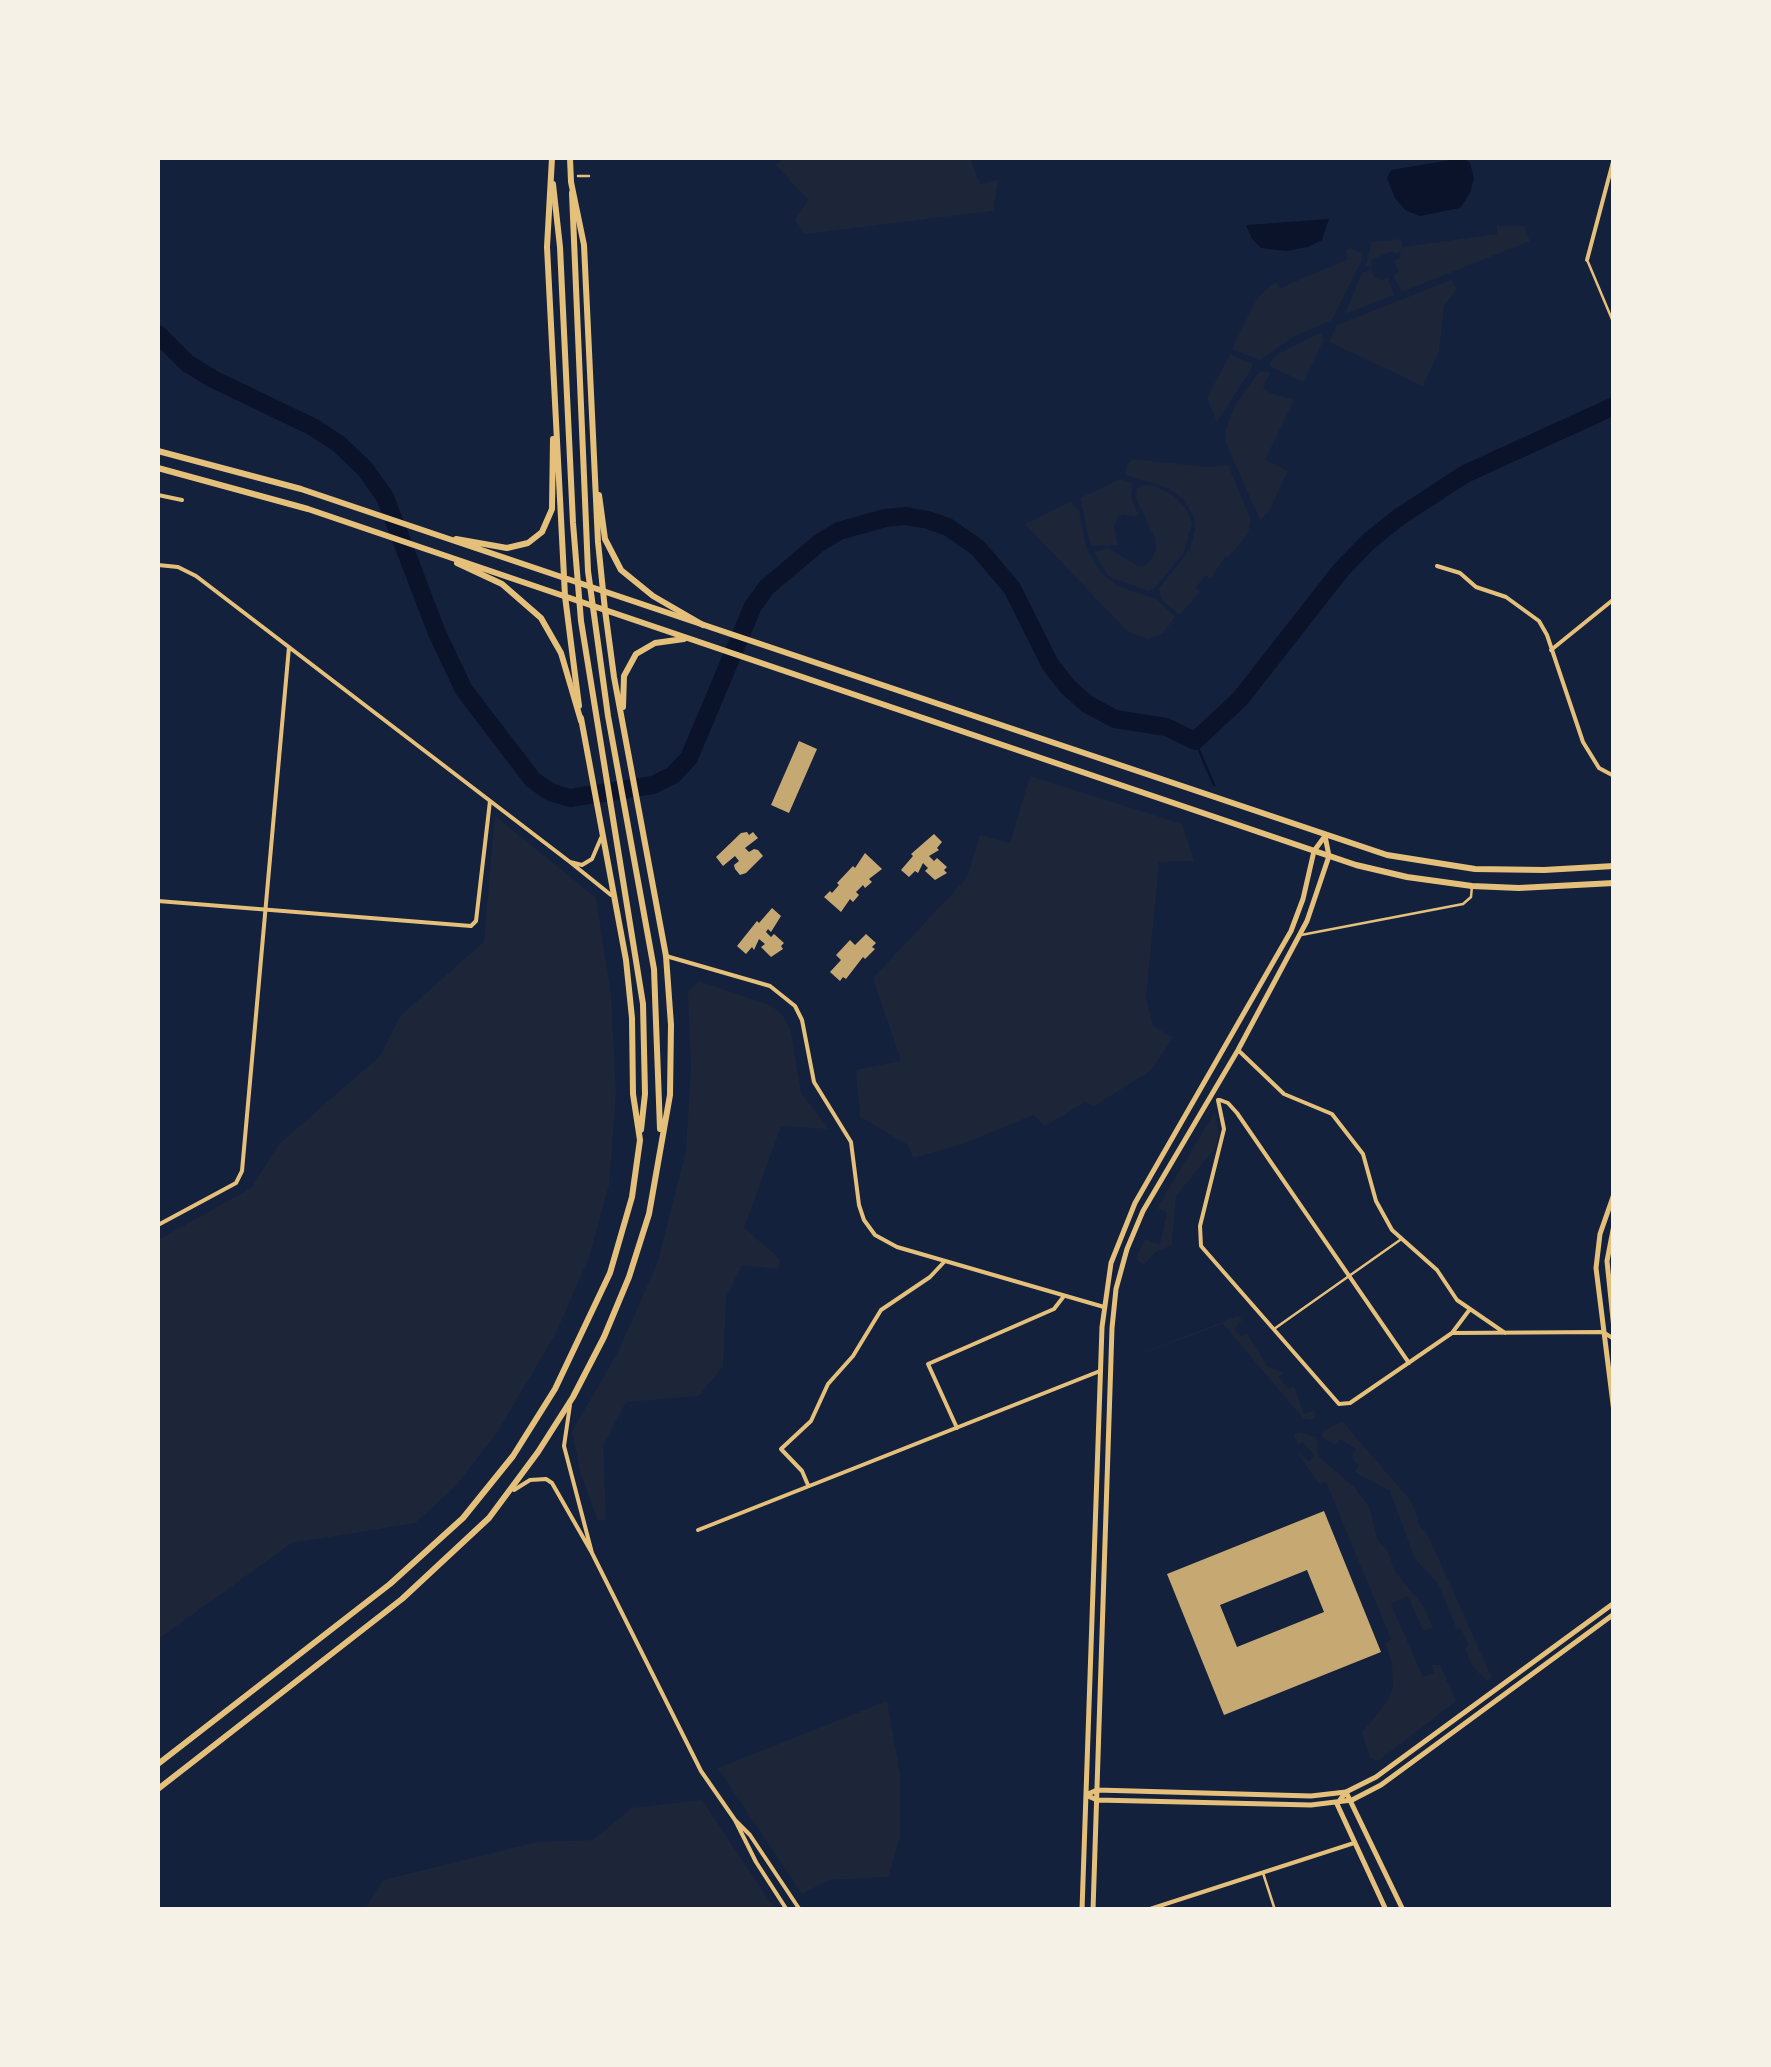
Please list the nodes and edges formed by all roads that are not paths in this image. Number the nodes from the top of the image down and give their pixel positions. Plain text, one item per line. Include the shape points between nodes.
1 (552, 158) edge
2 (570, 158) edge
3 (1614, 158) edge
4 (572, 182) junction
5 (553, 183) junction
6 (1587, 260) joint
7 (1614, 324) edge
8 (555, 423) junction
9 (158, 451) edge
10 (158, 468) edge
11 (595, 484) junction
12 (158, 495) edge
13 (182, 500) dead end
14 (450, 539) junction
15 (448, 556) junction
16 (158, 565) edge
17 (1437, 566) dead end
18 (563, 578) junction
19 (603, 591) junction
20 (565, 596) junction
21 (1614, 599) edge
22 (605, 610) junction
23 (703, 625) junction
24 (695, 640) junction
25 (289, 647) junction
26 (1552, 650) junction
27 (622, 714) junction
28 (581, 721) junction
29 (1614, 776) edge
30 (490, 801) junction
31 (602, 833) junction
32 (1325, 836) junction
33 (1314, 851) junction
34 (1329, 856) junction
35 (570, 862) junction
36 (1614, 866) edge
37 (1614, 883) edge
38 (1472, 886) junction
39 (614, 897) junction
40 (158, 900) edge
41 (266, 910) junction
42 (1300, 936) junction
43 (666, 956) junction
44 (1238, 1050) junction
45 (1215, 1097) junction
46 (640, 1140) junction
47 (660, 1140) junction
48 (1614, 1194) edge
49 (1614, 1224) edge
50 (158, 1225) edge
51 (1400, 1240) junction
52 (944, 1261) junction
53 (1349, 1276) junction
54 (1064, 1296) junction
55 (1104, 1307) junction
56 (1470, 1309) junction
57 (1614, 1329) edge
58 (1273, 1330) junction
59 (1603, 1332) junction
60 (1452, 1333) junction
61 (1506, 1333) junction
62 (1614, 1340) edge
63 (1408, 1363) junction
64 (1100, 1371) junction
65 (573, 1396) junction
66 (1614, 1412) edge
67 (957, 1428) junction
68 (809, 1486) junction
69 (510, 1492) junction
70 (698, 1530) dead end
71 (592, 1553) junction
72 (1614, 1603) edge
73 (1614, 1614) edge
74 (158, 1764) edge
75 (158, 1789) edge
76 (1097, 1790) junction
77 (1346, 1792) junction
78 (1086, 1794) junction
79 (1096, 1800) junction
80 (1352, 1800) junction
81 (1336, 1804) junction
82 (735, 1820) junction
83 (1354, 1843) junction
84 (1263, 1872) junction
85 (787, 1910) edge
86 (800, 1910) edge
87 (1082, 1910) edge
88 (1093, 1910) edge
89 (1147, 1910) edge
90 (1275, 1910) edge
91 (1386, 1910) edge
92 (1403, 1910) edge

1 - 5 main road
2 - 4 main road
3 - 6 street
4 - 11 main road via 584,246
4 - 47 main road via 588,571 656,997
5 - 8 main road via 547,247
5 - 46 main road via 581,621 644,1004
6 - 7 lane
8 - 14 main road via 552,510 542,532 508,548
8 - 18 main road
9 - 14 main road
10 - 15 main road
11 - 19 main road
11 - 23 main road via 615,562 638,586
12 - 13 street
14 - 18 main road
15 - 20 main road
15 - 28 main road via 502,584 541,618 561,653
16 - 25 street via 188,571
17 - 26 street via 1522,606 1544,627
18 - 19 main road
18 - 20 main road
19 - 22 main road
19 - 23 main road
20 - 22 main road
20 - 28 main road
21 - 26 street
22 - 24 main road
22 - 27 main road
23 - 32 main road
24 - 27 main road via 661,641 636,654 624,676
24 - 33 main road
25 - 30 street
25 - 41 street
26 - 29 street via 1583,742
27 - 43 main road
28 - 31 main road
30 - 35 street
30 - 41 street via 471,926
31 - 35 street via 592,859
31 - 39 main road
32 - 33 street
32 - 34 street
32 - 36 main road via 1453,867
33 - 34 main road
33 - 55 street via 1290,931 1126,1222
34 - 38 main road
34 - 42 street
35 - 39 street
37 - 38 main road
38 - 42 lane via 1463,904
39 - 46 main road via 628,980
40 - 41 street
41 - 50 street via 240,1178
42 - 44 street
43 - 47 main road via 670,1094
43 - 52 street via 770,986 790,1000 802,1020 814,1082 850,1142 864,1220 886,1242
44 - 45 street
44 - 51 street via 1284,1094 1336,1118 1366,1160 1376,1202
45 - 53 street via 1237,1114
45 - 58 street via 1224,1129 1200,1246
45 - 76 street via 1138,1220 1116,1289
46 - 74 main road via 627,1218 598,1303 556,1389 485,1494 390,1584
47 - 65 main road via 640,1246
48 - 59 street via 1596,1256
49 - 57 street via 1607,1261
51 - 53 lane
51 - 56 street
52 - 54 street
52 - 68 street via 880,1310 854,1356 828,1384 811,1421 781,1449
53 - 58 lane
53 - 63 street
54 - 55 street
54 - 67 street via 1054,1309 928,1364
55 - 64 street
56 - 60 street
56 - 61 street
58 - 63 street via 1340,1404
59 - 61 street
59 - 62 street
59 - 66 street
60 - 61 street
60 - 63 street
64 - 67 street
64 - 78 street
65 - 69 main road
65 - 71 street via 564,1446
67 - 68 street
68 - 70 street
69 - 71 street via 530,1480 552,1482
69 - 75 main road via 416,1588
71 - 82 street via 701,1772
72 - 77 street via 1376,1777
73 - 80 street
76 - 77 street
76 - 78 street
76 - 79 street
77 - 80 street
77 - 81 street
78 - 79 street
78 - 87 street
79 - 81 street
79 - 88 street
80 - 81 street
80 - 92 street
81 - 83 street
82 - 85 street
82 - 86 street
83 - 84 street
83 - 91 street
84 - 89 street
84 - 90 lane

